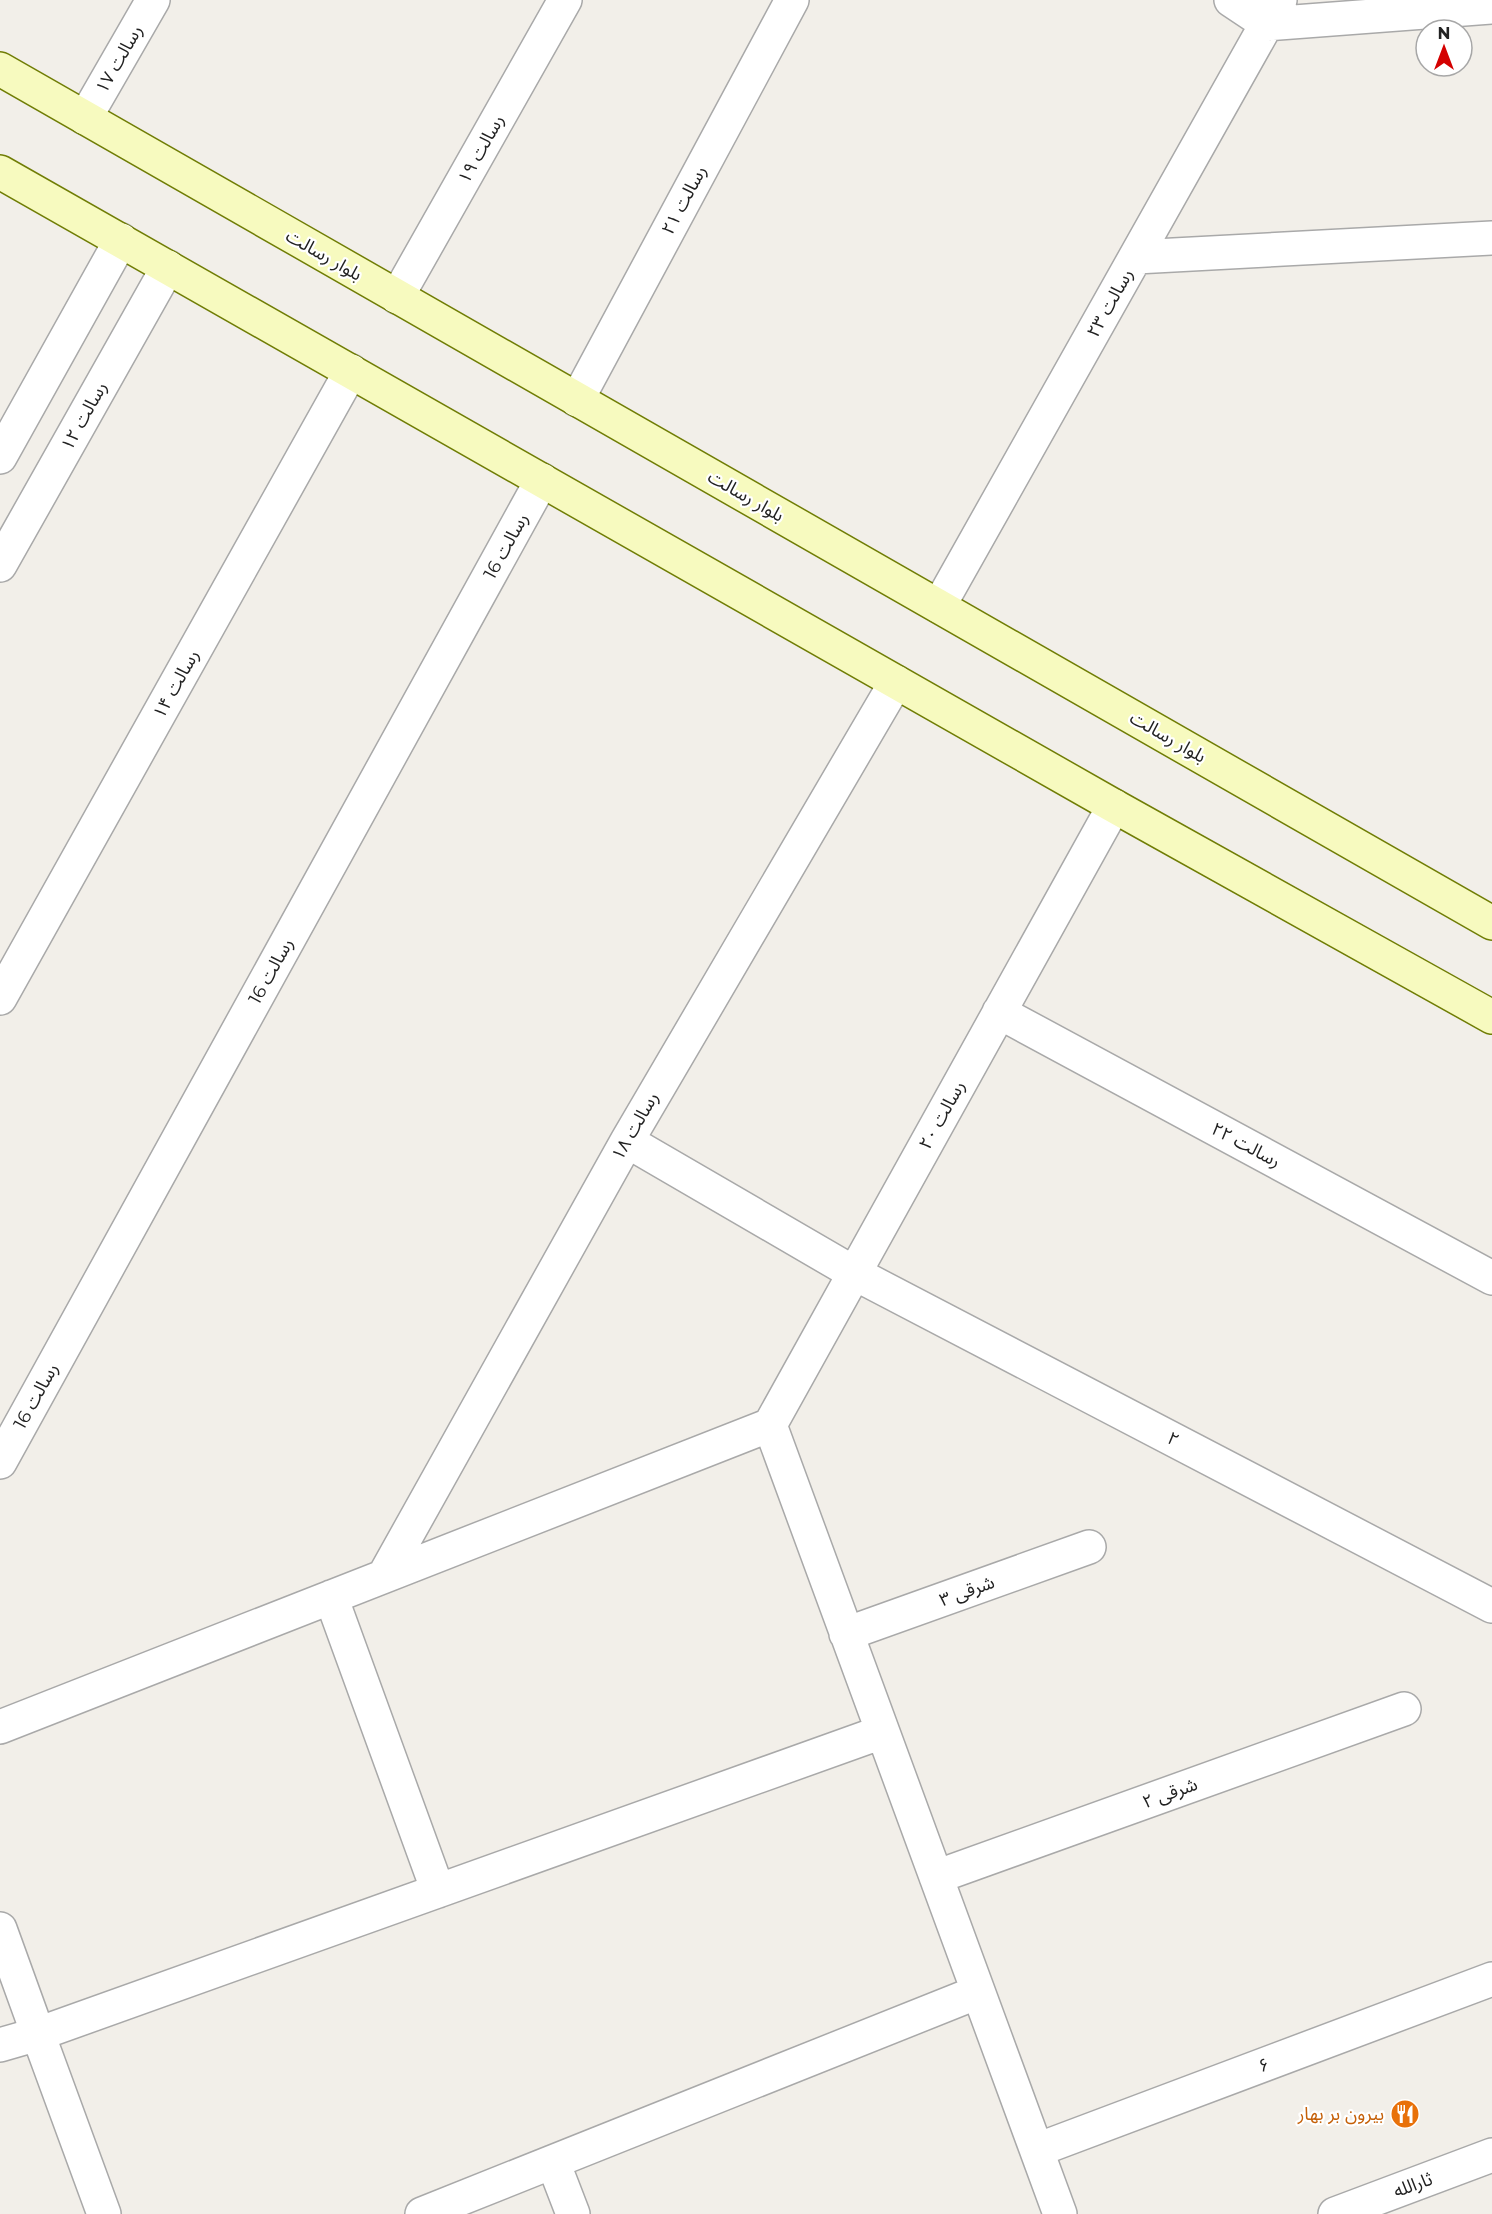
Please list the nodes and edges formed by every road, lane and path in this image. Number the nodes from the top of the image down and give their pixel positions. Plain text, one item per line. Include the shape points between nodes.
1 (153, 0) edge
2 (565, 0) edge
3 (792, 0) edge
4 (1231, 0) edge
5 (1492, 7) edge
6 (1274, 12) edge
7 (0, 69) edge
8 (85, 118) junction
9 (0, 172) edge
10 (1492, 238) edge
11 (121, 240) junction
12 (1136, 257) junction
13 (168, 267) junction
14 (397, 297) junction
15 (351, 371) junction
16 (577, 400) junction
17 (0, 457) edge
18 (542, 480) junction
19 (0, 565) edge
20 (939, 606) junction
21 (896, 682) junction
22 (1114, 806) junction
23 (1492, 923) edge
24 (0, 998) edge
25 (999, 1012) junction
26 (1492, 1017) edge
27 (627, 1141) junction
28 (854, 1273) junction
29 (1492, 1278) edge
30 (770, 1425) junction
31 (0, 1462) edge
32 (1089, 1547) dead end
33 (384, 1576) junction
34 (331, 1597) junction
35 (1492, 1606) edge
36 (846, 1634) junction
37 (1404, 1709) dead end
38 (0, 1727) edge
39 (882, 1732) junction
40 (936, 1877) junction
41 (438, 1891) junction
42 (0, 1929) edge
43 (1492, 1979) edge
44 (978, 1992) junction
45 (38, 2034) junction
46 (0, 2045) edge
47 (1037, 2150) junction
48 (1492, 2155) edge
49 (553, 2162) junction
50 (436, 2211) edge
51 (104, 2214) edge
52 (573, 2214) edge
53 (1060, 2214) edge
54 (1335, 2214) edge

1 - 8 street, رسالت ۱۷
2 - 14 street, رسالت ۱۹
3 - 16 street, رسالت ۲۱
4 - 6 street
5 - 6 street
6 - 12 street, رسالت ۲۳
7 - 8 main road, بلوار رسالت
8 - 14 main road, بلوار رسالت
9 - 11 main road
10 - 12 street
11 - 13 main road
11 - 17 street
12 - 20 street, رسالت ۲۳
13 - 15 main road
13 - 19 street, رسالت ۱۲
14 - 16 main road, بلوار رسالت
15 - 18 main road
15 - 24 street, رسالت ۱۴
16 - 20 main road, بلوار رسالت
18 - 21 main road
18 - 31 street, رسالت 16
20 - 23 main road, بلوار رسالت
21 - 22 main road
21 - 27 street, رسالت ۱۸
22 - 25 street, رسالت ۲۰
22 - 26 main road
25 - 28 street, رسالت ۲۰
25 - 29 street, رسالت ۲۲
27 - 28 street, ۲
27 - 33 street, رسالت ۱۸
28 - 30 street, رسالت ۲۰
28 - 35 street, ۲
30 - 33 street
30 - 36 street
32 - 36 street, ۳ شرقی
33 - 34 street
34 - 38 street
34 - 41 street
36 - 39 street
37 - 40 street, ۲ شرقی
39 - 40 street
39 - 41 street
40 - 44 street
41 - 45 street
42 - 45 street
43 - 47 street, ۶
44 - 47 street
44 - 49 street
45 - 46 street
45 - 51 street
47 - 53 street
48 - 54 street, ثارالله
49 - 50 street
49 - 52 street

